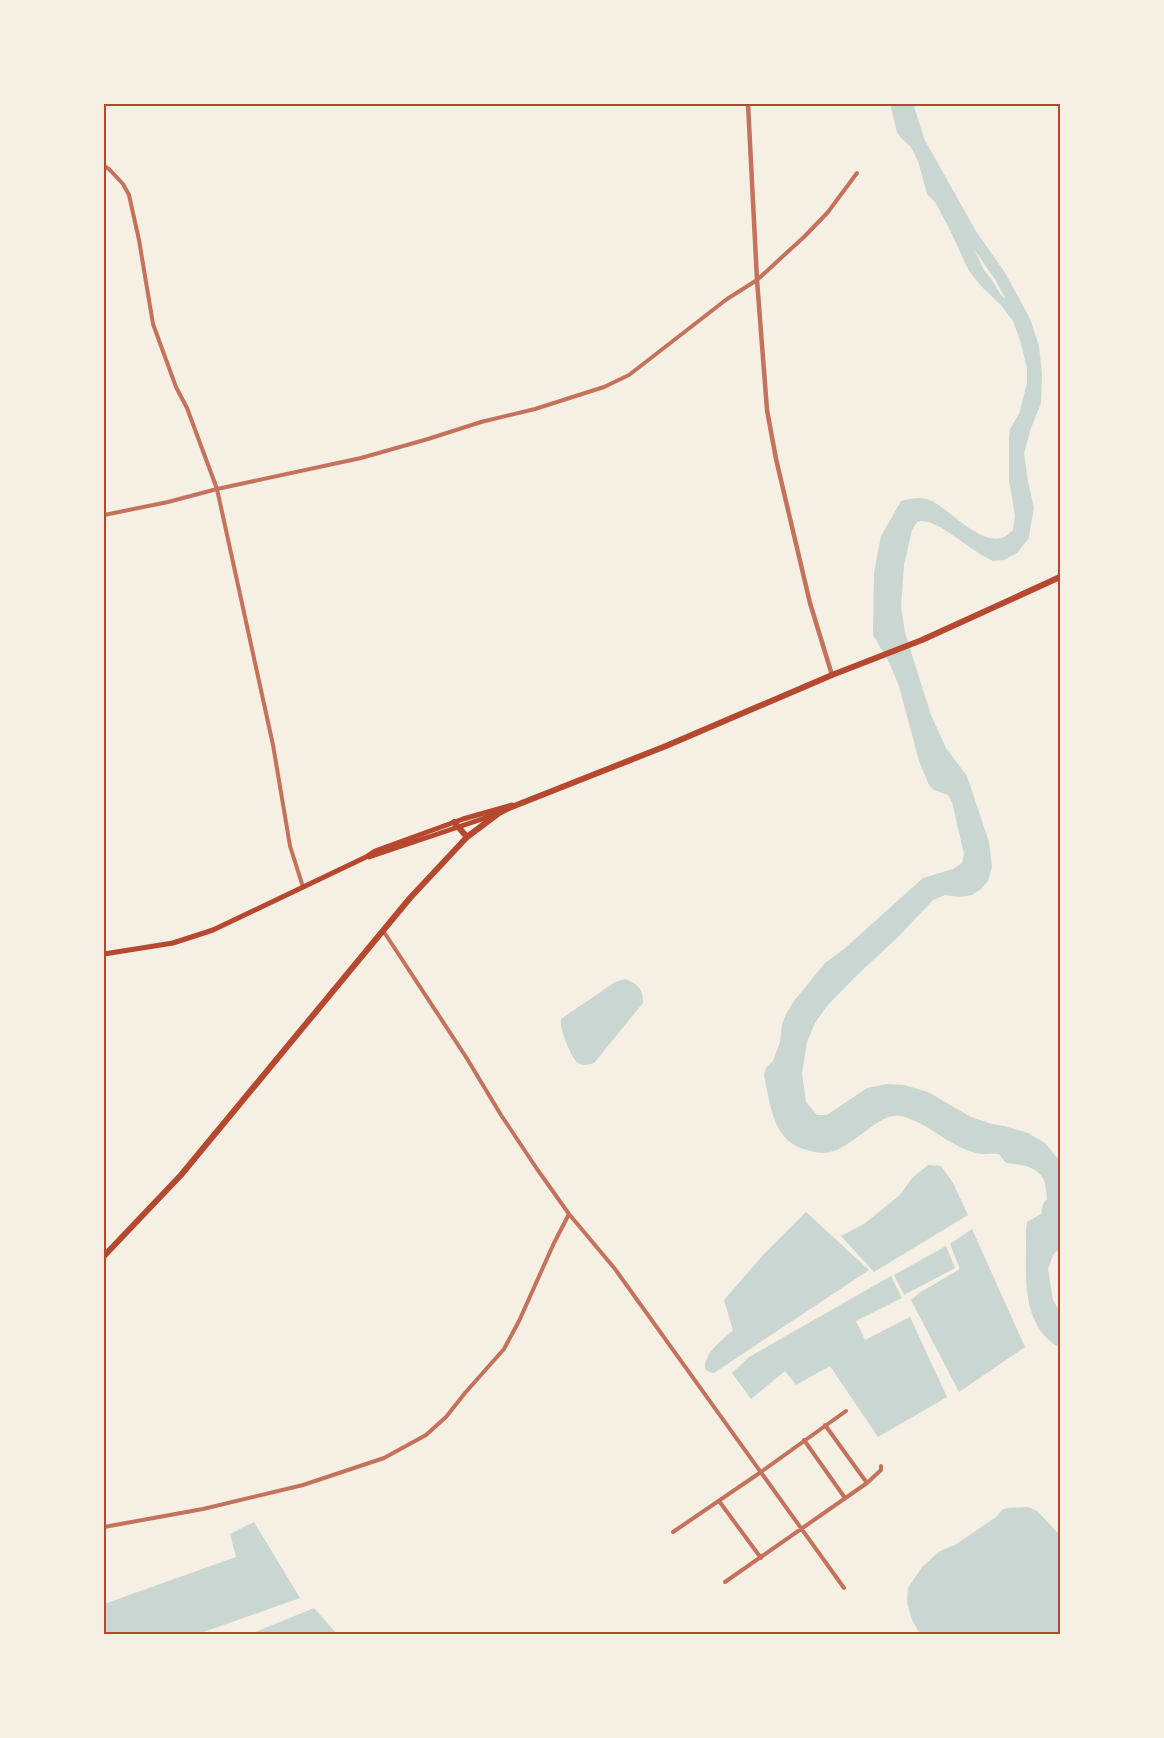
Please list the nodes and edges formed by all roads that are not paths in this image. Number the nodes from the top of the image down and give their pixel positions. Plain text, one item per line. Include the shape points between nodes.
1 (748, 104) edge
2 (104, 166) edge
3 (857, 173) dead end
4 (757, 280) junction
5 (217, 489) junction
6 (104, 515) edge
7 (1060, 577) edge
8 (832, 675) junction
9 (524, 802) junction
10 (499, 813) junction
11 (456, 824) junction
12 (467, 837) junction
13 (303, 887) junction
14 (384, 932) junction
15 (104, 954) edge
16 (569, 1214) junction
17 (104, 1256) edge
18 (846, 1411) dead end
19 (825, 1425) junction
20 (804, 1440) junction
21 (881, 1466) dead end
22 (761, 1472) junction
23 (866, 1482) junction
24 (845, 1498) junction
25 (719, 1501) junction
26 (104, 1527) edge
27 (802, 1528) junction
28 (673, 1532) dead end
29 (760, 1558) junction
30 (724, 1582) dead end
31 (844, 1588) dead end

1 - 4 street
2 - 5 street via 123,184 129,196 153,324
3 - 4 street via 822,218
4 - 5 street via 727,299 629,375 604,387 361,458
4 - 8 street via 767,410 776,459 810,603
5 - 6 street
5 - 13 street via 273,744 290,846
7 - 8 highway via 922,640
8 - 9 highway
9 - 10 highway
9 - 11 main road
10 - 11 main road
10 - 12 highway
11 - 12 highway
11 - 13 main road via 366,857
12 - 14 highway via 410,898
13 - 15 main road via 193,937 144,949
14 - 16 street
14 - 17 highway via 181,1175
16 - 22 street via 615,1269
16 - 26 street via 504,1349 446,1417 426,1435 384,1458 303,1485 203,1509
18 - 19 street
19 - 20 street
19 - 23 street
20 - 22 street
20 - 24 street
21 - 23 street via 881,1470
22 - 25 street
22 - 27 street
23 - 24 street
24 - 27 street
25 - 28 street
25 - 29 street
27 - 29 street
27 - 31 street
29 - 30 street

